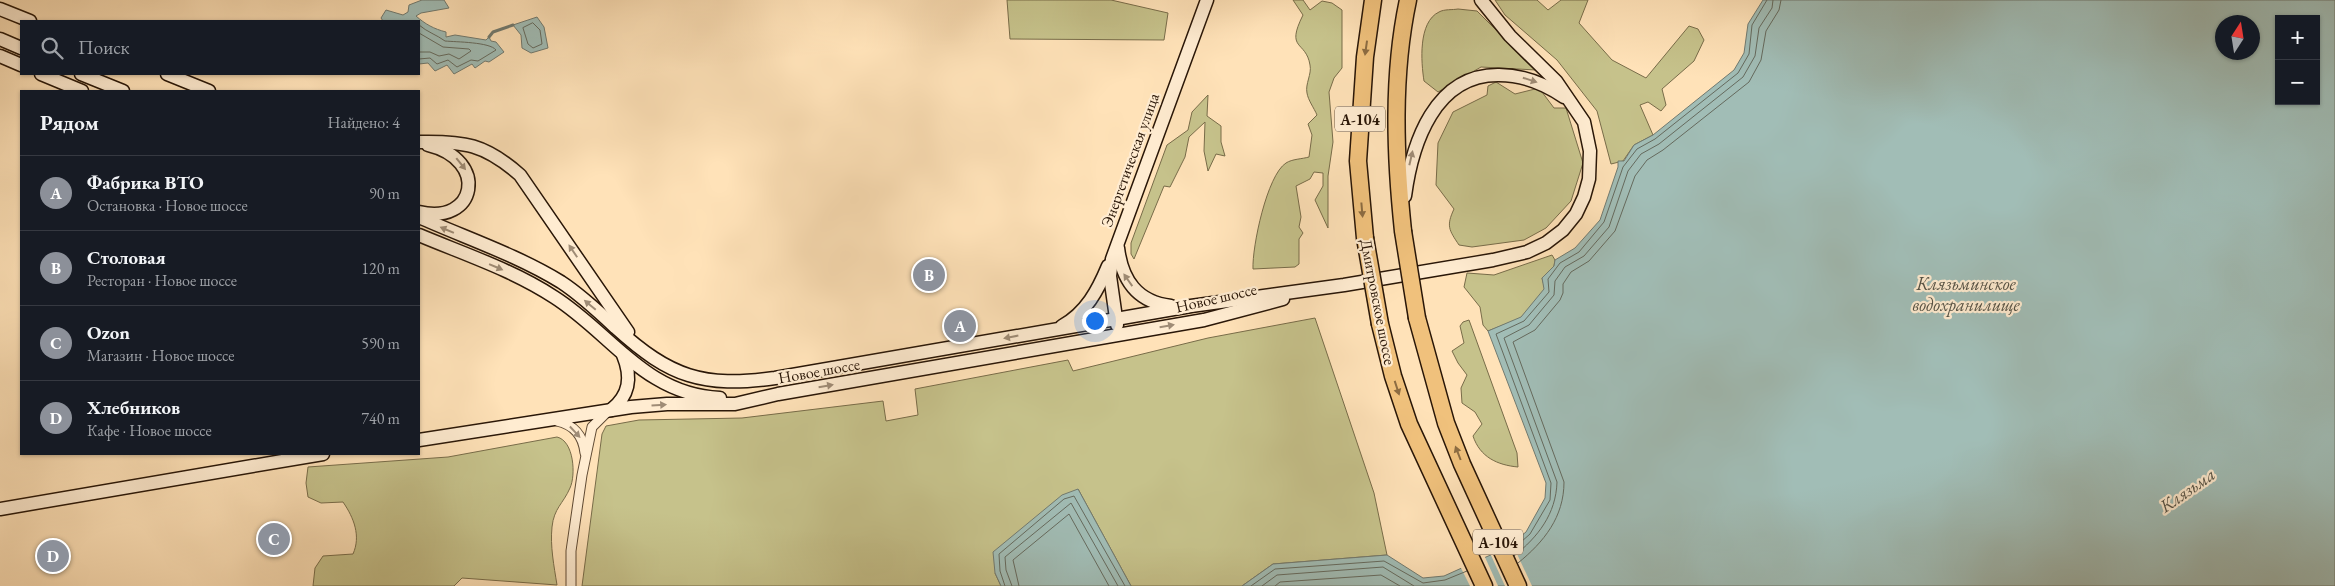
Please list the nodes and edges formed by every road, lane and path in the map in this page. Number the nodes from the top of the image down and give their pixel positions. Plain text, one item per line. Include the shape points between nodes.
1 (1207, 0) edge
2 (1373, 0) edge
3 (1408, 0) edge
4 (1481, 0) edge
5 (0, 9) edge
6 (28, 20) edge
7 (0, 39) edge
8 (20, 48) edge
9 (0, 56) edge
10 (20, 65) edge
11 (43, 75) edge
12 (84, 75) edge
13 (170, 75) edge
14 (80, 90) edge
15 (121, 90) edge
16 (207, 90) edge
17 (1575, 105) junction
18 (420, 143) edge
19 (420, 143) edge
20 (420, 212) edge
21 (420, 217) edge
22 (1403, 227) junction
23 (420, 235) edge
24 (1117, 243) junction
25 (1326, 288) junction
26 (1184, 307) junction
27 (1116, 318) junction
28 (1059, 328) junction
29 (1119, 335) junction
30 (640, 348) junction
31 (623, 355) junction
32 (778, 394) junction
33 (611, 410) junction
34 (591, 418) junction
35 (552, 419) junction
36 (420, 440) edge
37 (318, 455) edge
38 (586, 456) junction
39 (0, 509) edge
40 (571, 586) edge
41 (1484, 586) edge
42 (1518, 586) edge

1 - 24 main road, Энергетическая улица
2 -> 41 highway, Дмитровское шоссе / А-104, bridge via 1365,57 1358,161 1365,238 1380,324 1409,424
3 - 22 highway, А-104 via 1400,56 1396,131
4 - 17 main road
5 - 6 main road
7 - 8 main road
9 - 10 main road
11 - 14 main road
12 - 15 main road
13 - 16 main road
22 -> 17 main road via 1414,149 1437,105 1464,81 1487,75 1513,75 1557,92
17 - 25 main road via 1586,129 1590,151 1589,179 1576,214 1546,243 1527,252 1493,260
18 -> 20 main road via 450,153 464,165 469,179 464,200 453,210 436,215
30 -> 19 main road via 520,175 501,159 470,145 452,141
30 -> 21 main road via 576,292 550,276
42 -> 22 highway, А-104, bridge via 1446,423 1418,318
23 -> 31 main road via 542,290 582,318
26 -> 24 main road via 1154,302 1139,293 1122,272
24 - 27 main road, Энергетическая улица via 1110,276
24 - 28 main road via 1092,298 1073,319
25 - 26 main road, Новое шоссе
29 -> 25 main road, Новое шоссе via 1204,320
26 - 27 main road, Новое шоссе
27 - 28 main road, Новое шоссе
27 - 29 main road, Энергетическая улица
28 -> 30 main road, Новое шоссе via 741,382 710,381 684,374 662,364
32 -> 29 main road, Новое шоссе
31 - 32 main road via 655,378 689,393 719,398
31 - 33 main road via 629,376 627,389
33 -> 32 main road, Новое шоссе via 667,404 736,404
33 - 34 main road, Новое шоссе
34 - 35 main road, Новое шоссе
34 - 38 street
35 - 36 main road, Новое шоссе
35 -> 38 street via 574,428 584,444
37 - 39 main road
38 - 40 street via 574,522

